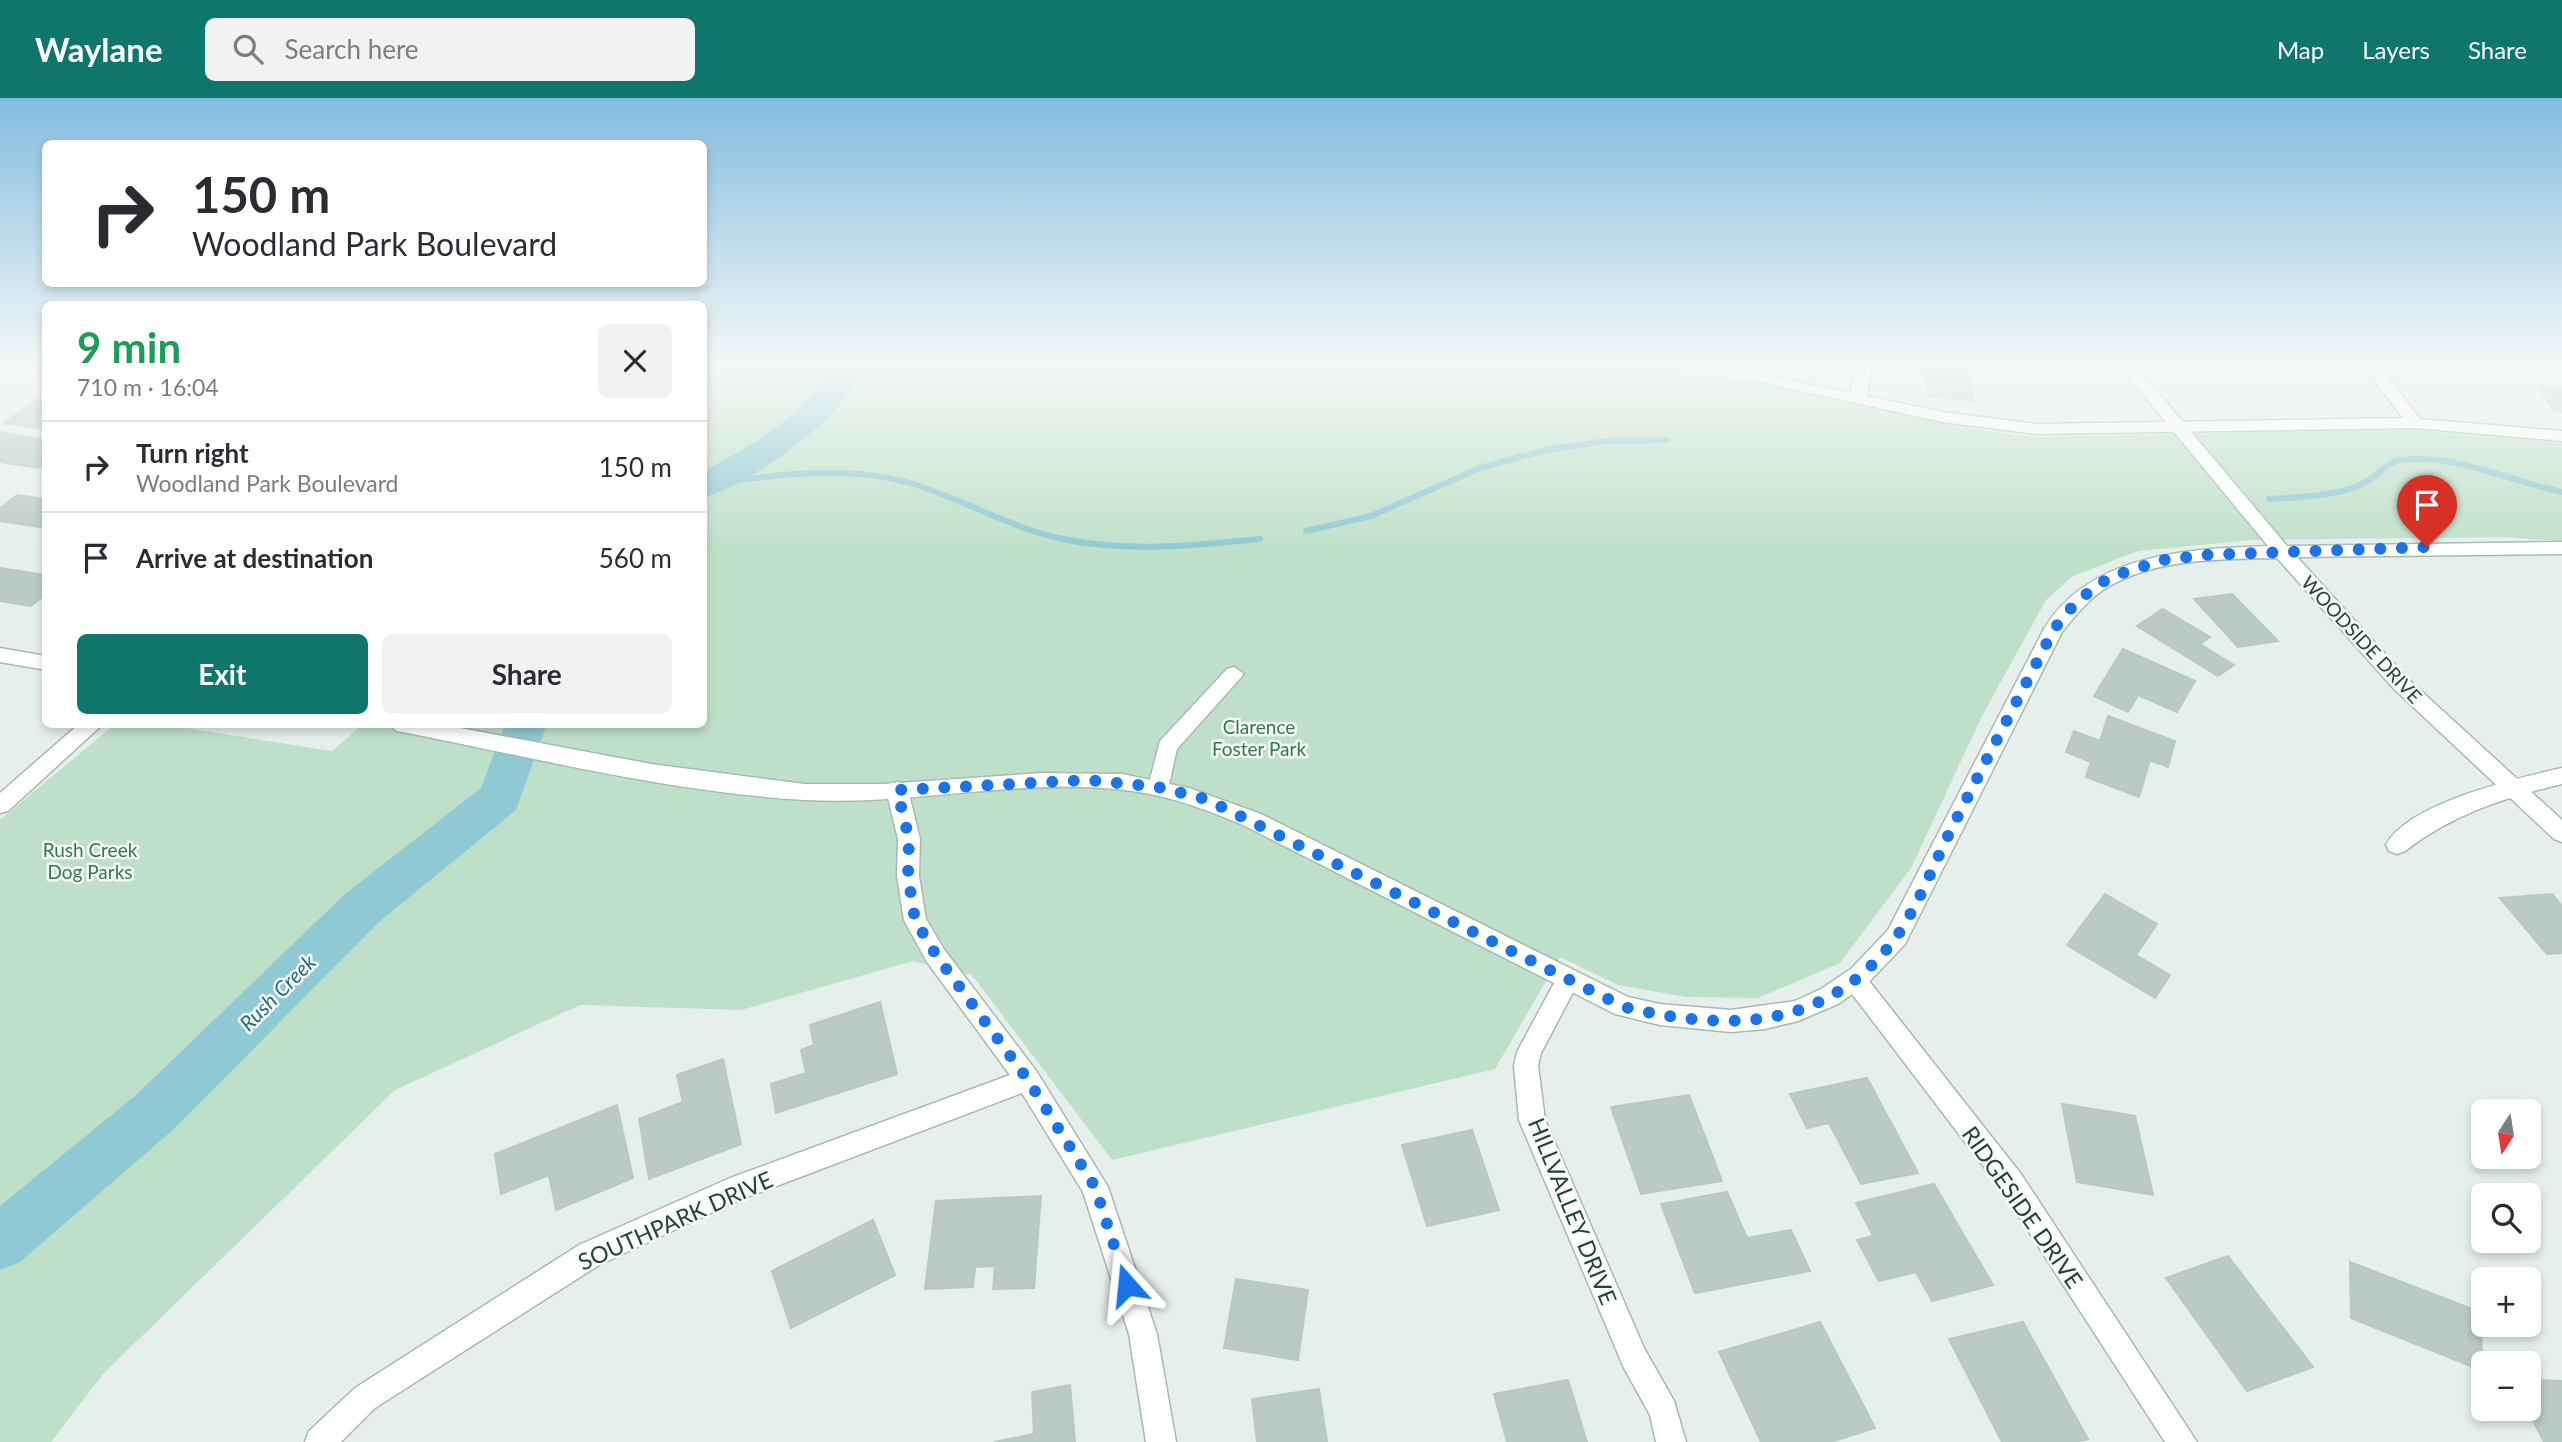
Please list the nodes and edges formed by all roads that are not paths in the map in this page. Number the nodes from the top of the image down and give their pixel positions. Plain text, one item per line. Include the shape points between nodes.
1 (1996, 427) edge
2 (2241, 427) edge
3 (2457, 427) edge
4 (2181, 428) junction
5 (2562, 436) edge
6 (2562, 548) edge
7 (2283, 552) junction
8 (0, 655) edge
9 (42, 662) edge
10 (1234, 674) dead end
11 (88, 728) edge
12 (419, 728) edge
13 (2562, 776) edge
14 (1158, 787) junction
15 (2511, 787) junction
16 (897, 790) junction
17 (0, 805) edge
18 (2562, 832) edge
19 (2397, 845) dead end
20 (1568, 979) junction
21 (1854, 979) junction
22 (1028, 1080) junction
23 (320, 1442) edge
24 (1161, 1442) edge
25 (1671, 1442) edge
26 (2182, 1442) edge

1 - 4 street
2 - 4 street
3 - 5 street
4 - 7 street, WOODSIDE DRIVE
6 - 7 street
7 - 15 street, WOODSIDE DRIVE via 2401,684
7 - 21 street via 2163,560 2110,577 2077,601 2054,629 1904,921 1887,949
8 - 9 street
10 - 14 street via 1167,746
11 - 17 street
12 - 16 street via 688,777 807,792
13 - 15 street
14 - 16 street via 1088,780
14 - 20 street via 1206,799 1253,820
15 - 18 street, WOODSIDE DRIVE
15 - 19 street via 2460,803
16 - 22 street via 909,839 908,876 915,920
20 - 21 street via 1624,1007 1672,1018 1738,1023 1767,1020 1826,999
20 - 25 street, HILLVALLEY DRIVE via 1529,1052 1526,1066 1532,1120 1634,1358 1664,1411
21 - 26 street, RIDGESIDE DRIVE via 2011,1183
22 - 23 street, SOUTHPARK DRIVE via 730,1191 589,1255 365,1398
22 - 24 street via 1095,1187 1143,1334

